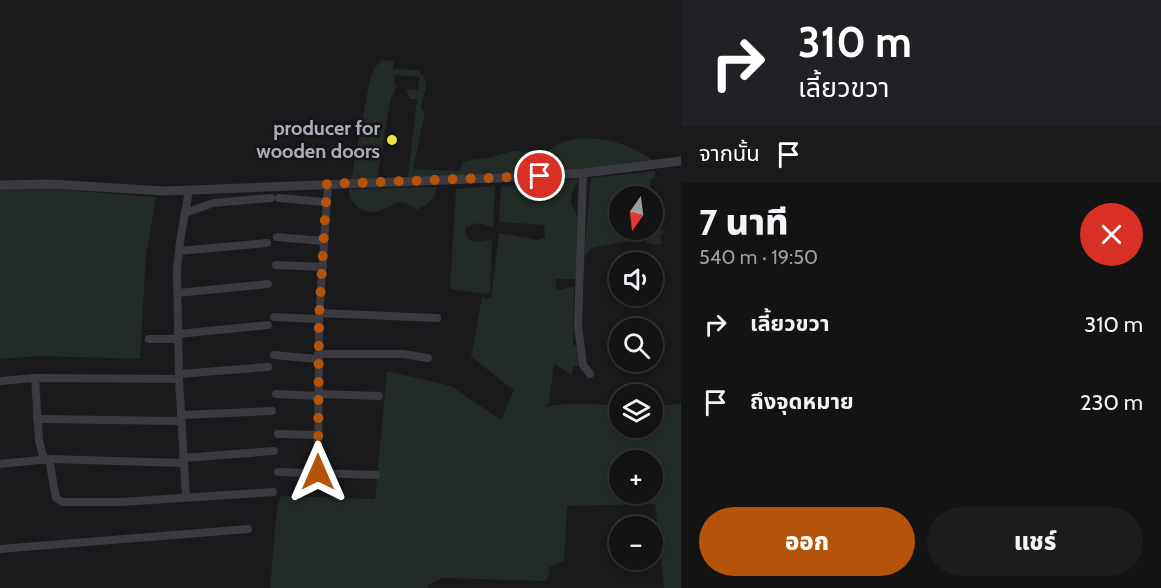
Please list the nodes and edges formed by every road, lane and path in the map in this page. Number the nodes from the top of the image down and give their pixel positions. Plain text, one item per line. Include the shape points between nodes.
1 (681, 161) edge
2 (583, 173) junction
3 (327, 184) junction
4 (0, 185) edge
5 (189, 190) junction
6 (326, 202) junction
7 (185, 213) junction
8 (277, 237) dead end
9 (322, 241) junction
10 (267, 243) dead end
11 (179, 251) junction
12 (276, 265) dead end
13 (323, 267) junction
14 (268, 284) dead end
15 (178, 293) junction
16 (274, 316) dead end
17 (319, 316) junction
18 (437, 318) dead end
19 (268, 326) dead end
20 (178, 336) junction
21 (149, 339) dead end
22 (274, 355) dead end
23 (318, 356) junction
24 (428, 358) dead end
25 (268, 367) dead end
26 (590, 374) dead end
27 (179, 376) junction
28 (34, 378) junction
29 (0, 381) edge
30 (276, 394) dead end
31 (318, 395) junction
32 (379, 396) dead end
33 (272, 411) dead end
34 (181, 418) junction
35 (38, 419) junction
36 (278, 434) dead end
37 (318, 435) junction
38 (274, 451) dead end
39 (47, 459) junction
40 (184, 460) junction
41 (0, 464) edge
42 (278, 472) dead end
43 (318, 472) junction
44 (376, 475) dead end
45 (273, 492) dead end
46 (186, 497) junction
47 (248, 529) dead end
48 (0, 549) edge

1 - 2 street
2 - 3 street
2 - 26 street via 578,326 583,365
3 - 5 street
3 - 6 street
4 - 5 street
5 - 7 street
6 - 7 street via 275,198 213,203
6 - 9 street
7 - 11 street
8 - 9 street
9 - 13 street
10 - 11 street
11 - 15 street
12 - 13 street
13 - 17 street
14 - 15 street
15 - 20 street
16 - 17 street
17 - 18 street
17 - 23 street
19 - 20 street
20 - 21 street
20 - 27 street
22 - 23 street
23 - 24 street via 403,354
23 - 31 street
25 - 27 street
27 - 28 street
27 - 34 street
28 - 29 street
28 - 35 street
30 - 31 street
31 - 32 street
31 - 37 street
33 - 34 street
34 - 35 street
34 - 40 street
35 - 39 street via 39,441
36 - 37 street
37 - 43 street
38 - 40 street
39 - 40 street
39 - 41 street
39 - 46 street via 60,502
40 - 46 street
42 - 43 street
43 - 44 street
45 - 46 street
47 - 48 street

